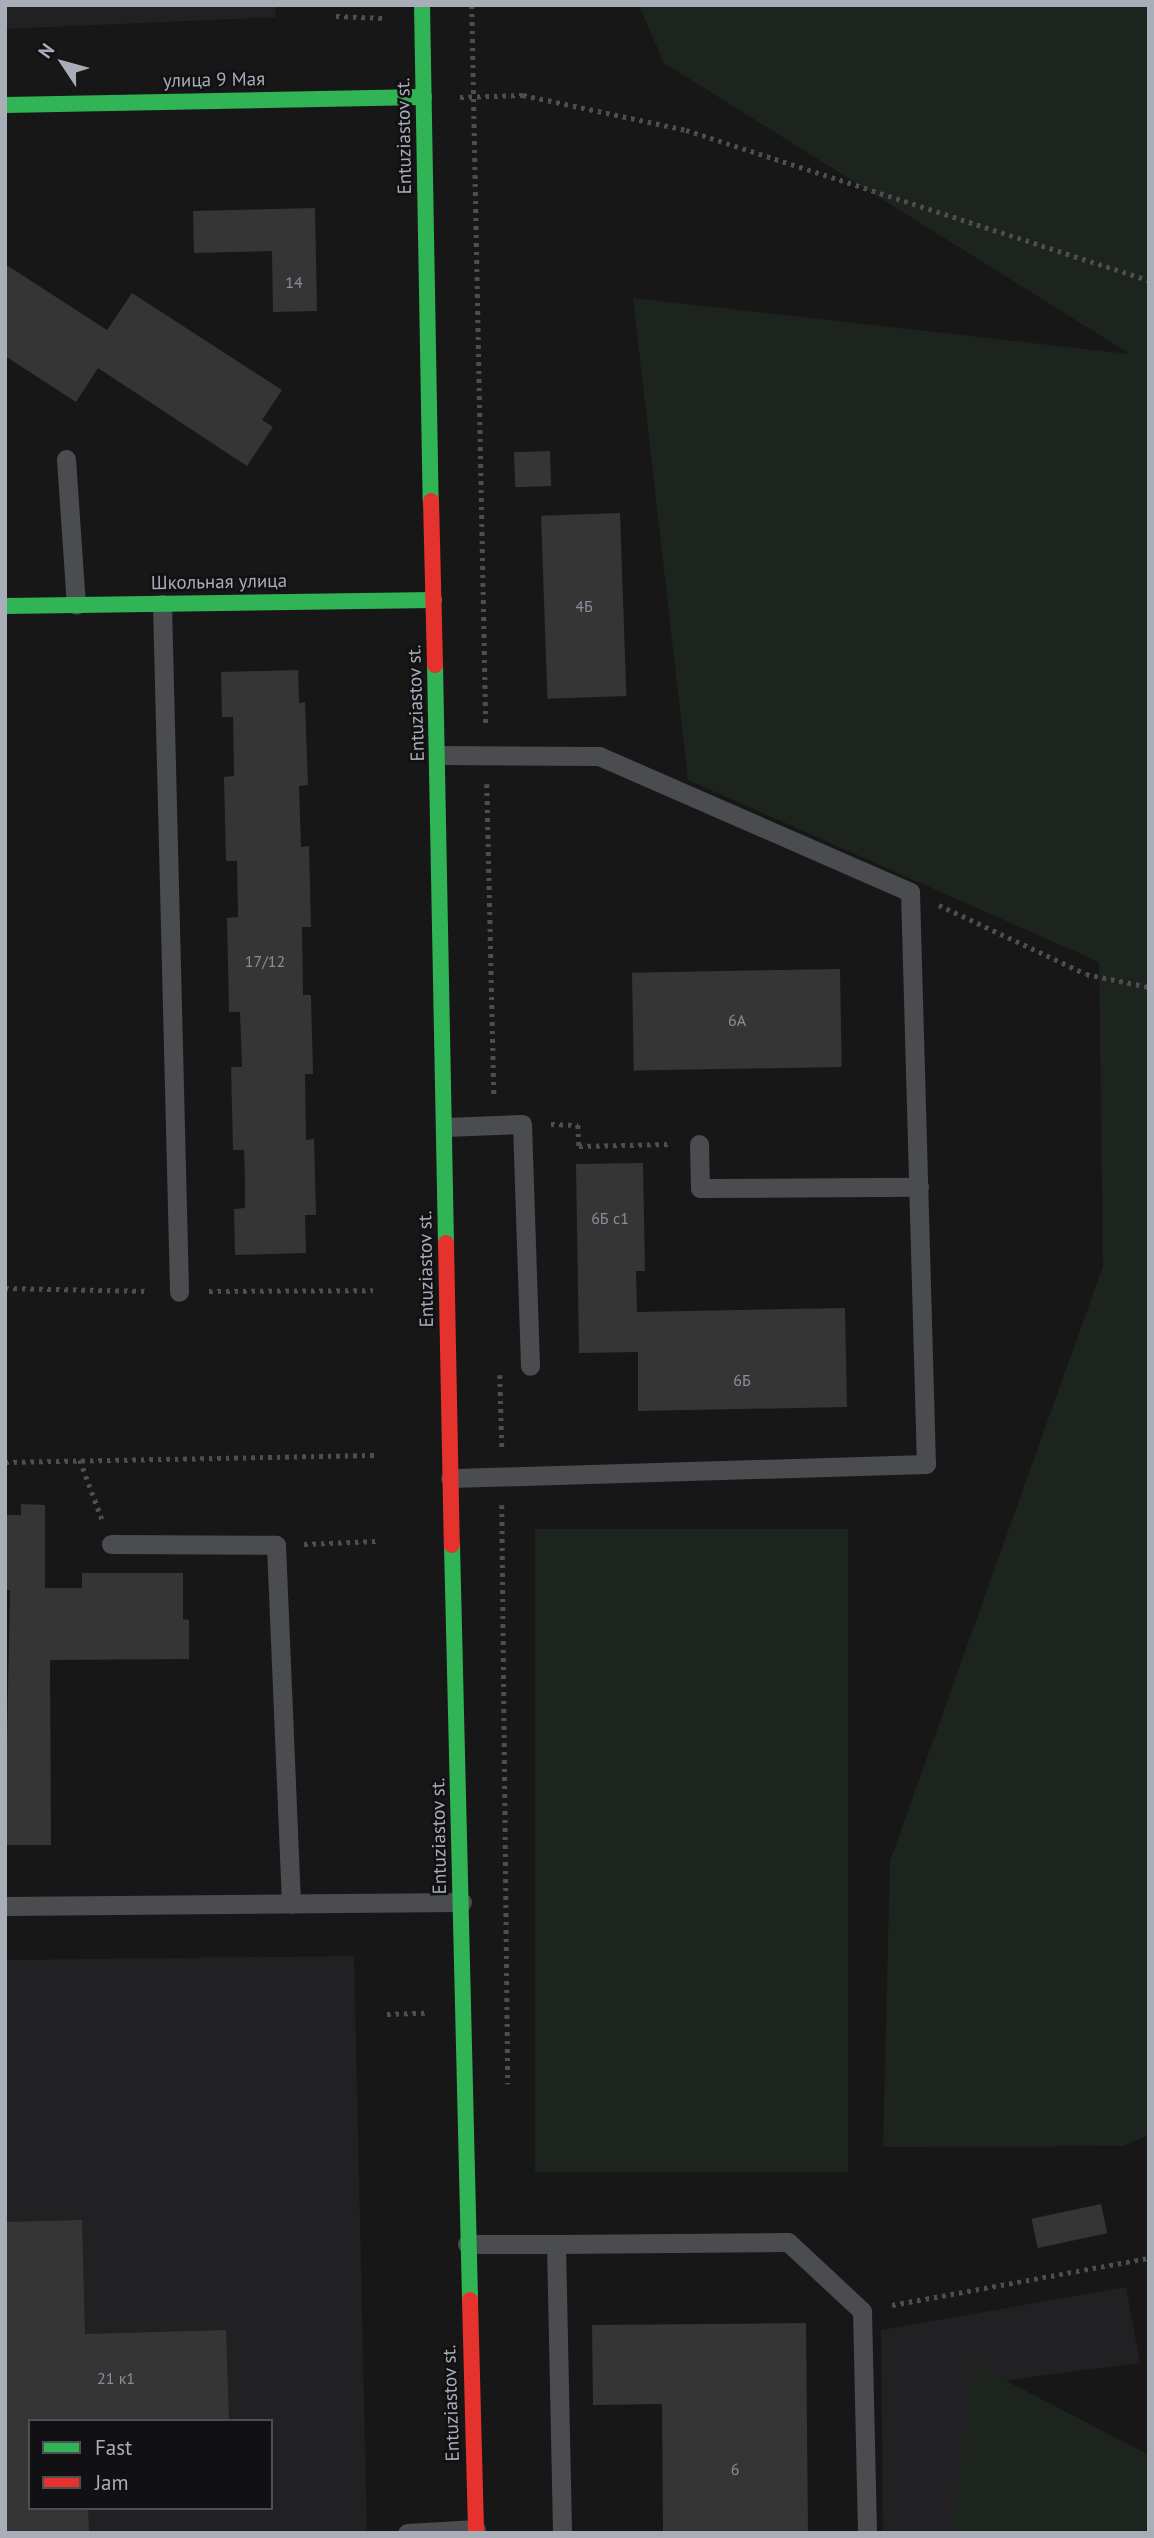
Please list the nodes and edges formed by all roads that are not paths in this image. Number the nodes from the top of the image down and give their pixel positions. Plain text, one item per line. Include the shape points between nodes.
1 (422, 5) edge
2 (424, 97) junction
3 (5, 105) edge
4 (66, 459) dead end
5 (434, 600) junction
6 (162, 604) junction
7 (76, 605) junction
8 (5, 606) edge
9 (439, 755) junction
10 (445, 1127) junction
11 (699, 1144) road end
12 (919, 1187) junction
13 (179, 1292) dead end
14 (530, 1366) dead end
15 (450, 1478) junction
16 (111, 1544) road end
17 (462, 1902) junction
18 (291, 1904) junction
19 (5, 1906) edge
20 (467, 2244) junction
21 (556, 2244) junction
22 (476, 2531) edge
23 (407, 2533) edge
24 (562, 2533) edge
25 (867, 2533) edge

1 - 2 street, Entuziastov st.
2 - 3 street, улица 9 Мая
2 - 5 street, Entuziastov st.
4 - 7 lane
5 - 6 street, Школьная улица
5 - 9 street, Entuziastov st.
6 - 7 street, Школьная улица
6 - 13 lane
7 - 8 street, Школьная улица
9 - 10 street, Entuziastov st.
9 - 12 lane via 599,756 910,892
10 - 14 lane via 522,1124
10 - 15 street, Entuziastov st.
11 - 12 lane via 700,1188
12 - 15 lane via 926,1464
15 - 17 street, Entuziastov st.
16 - 18 lane via 276,1545
17 - 18 lane
17 - 20 street, Entuziastov st.
18 - 19 lane
20 - 21 lane
20 - 22 street, Entuziastov st.
21 - 24 lane
21 - 25 lane via 788,2242 862,2311
22 - 23 lane

